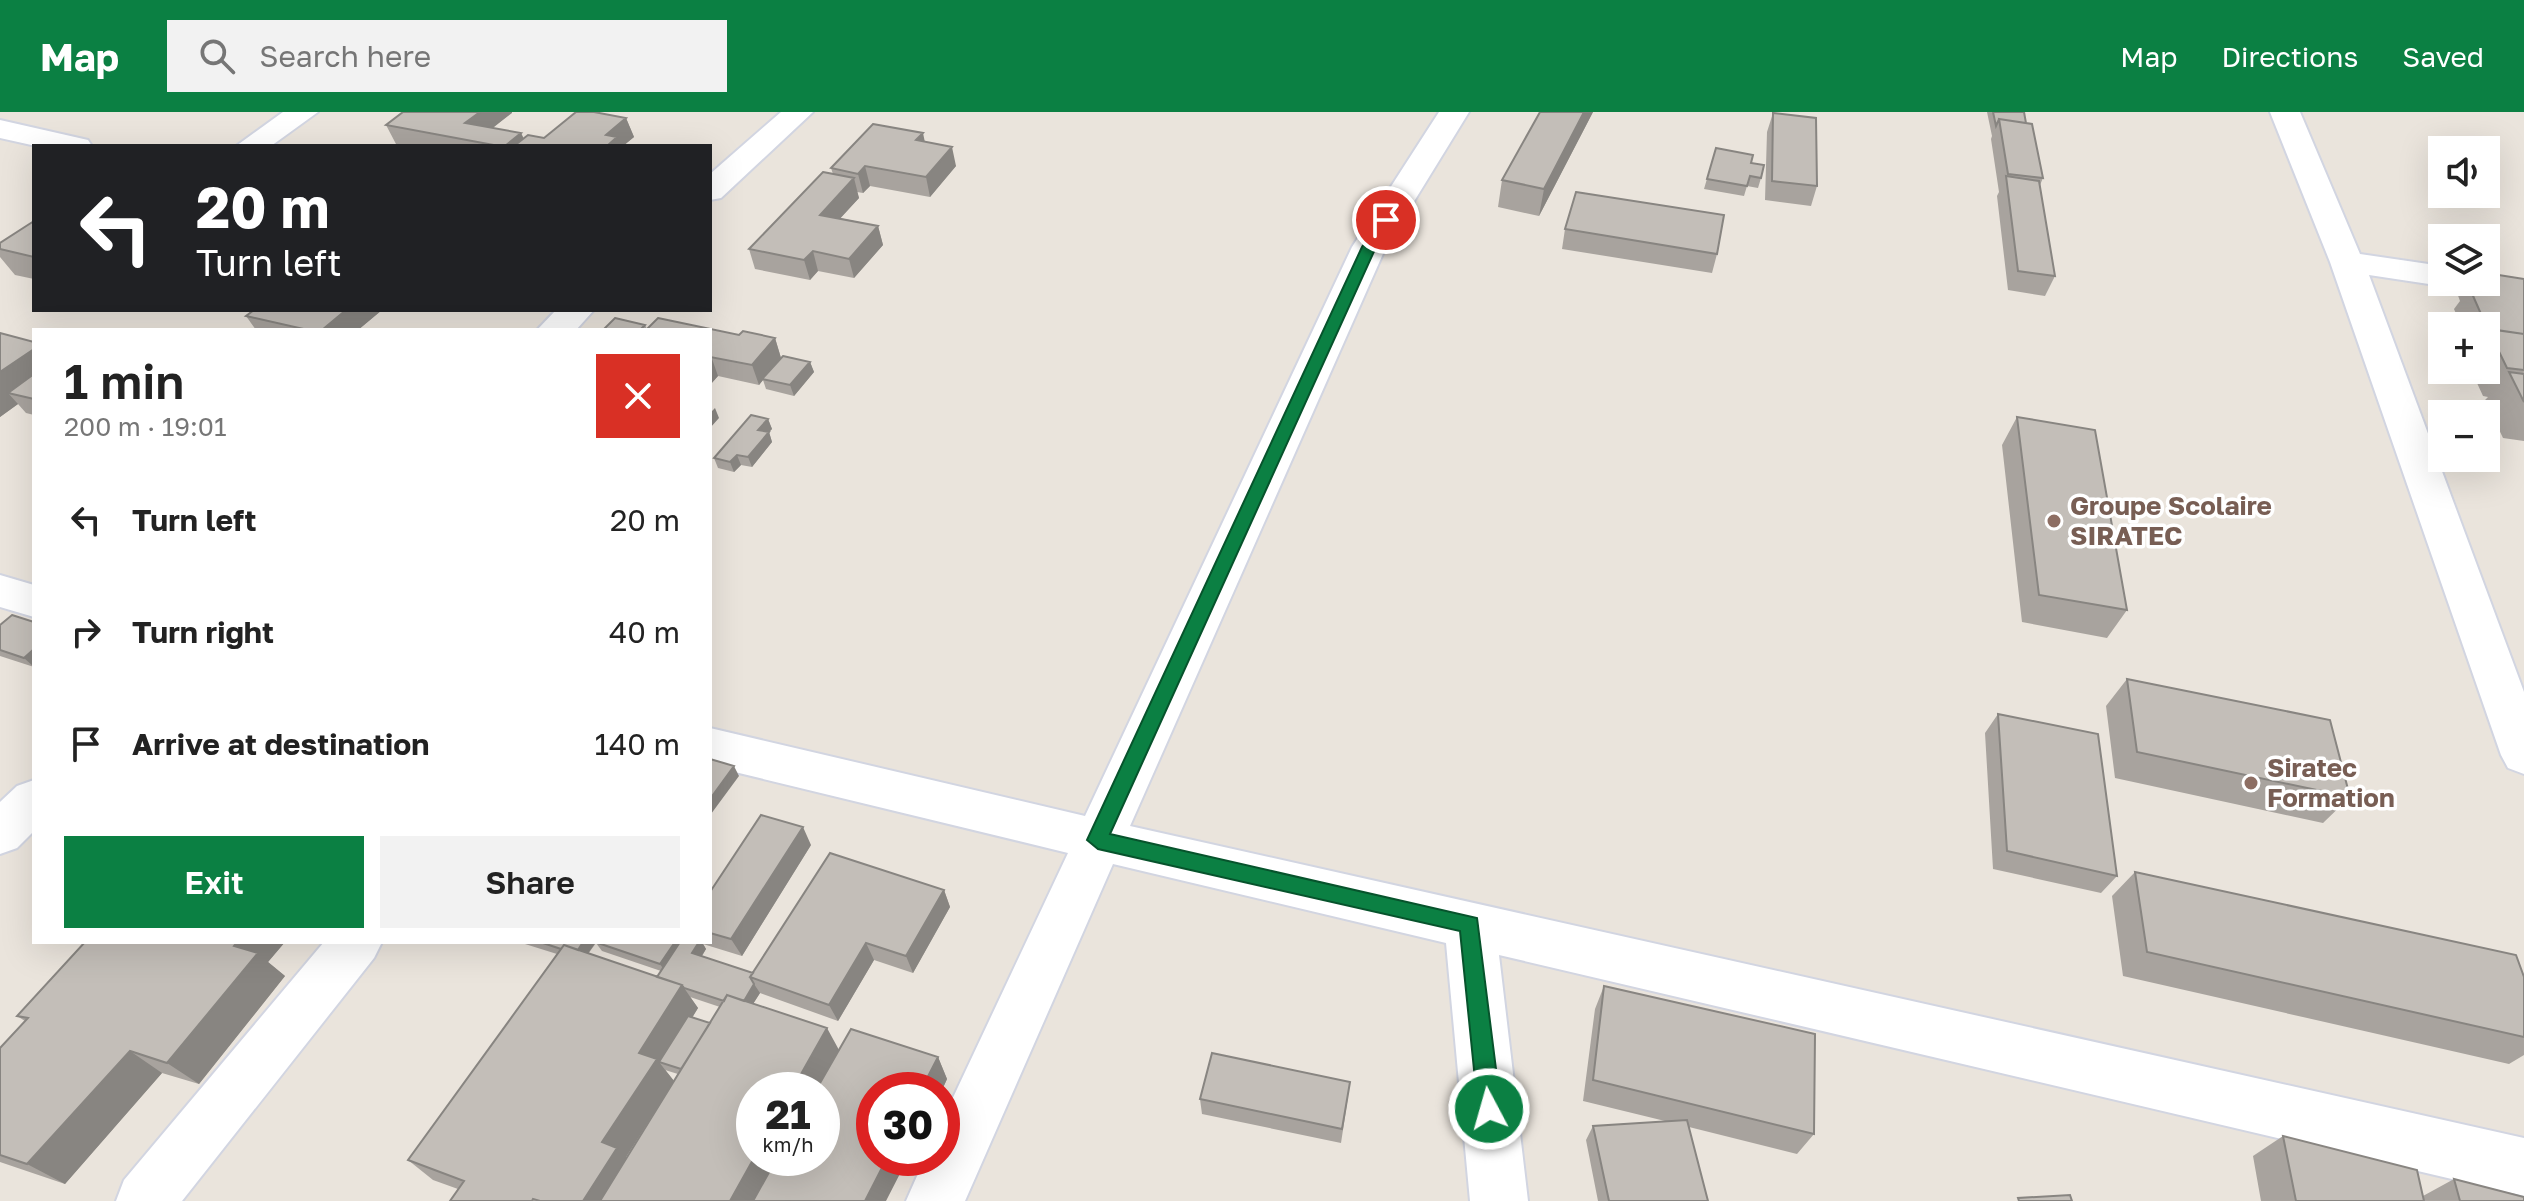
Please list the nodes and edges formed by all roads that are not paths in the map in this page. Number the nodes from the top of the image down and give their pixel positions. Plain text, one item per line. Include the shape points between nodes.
1 (303, 112) edge
2 (798, 112) edge
3 (1454, 112) edge
4 (2285, 112) edge
5 (0, 129) edge
6 (68, 144) edge
7 (254, 144) edge
8 (712, 189) edge
9 (2347, 262) junction
10 (2428, 274) edge
11 (575, 312) edge
12 (557, 328) edge
13 (0, 591) edge
14 (32, 600) edge
15 (712, 747) edge
16 (2524, 755) edge
17 (32, 802) edge
18 (0, 833) edge
19 (1098, 840) junction
20 (1470, 924) junction
21 (354, 944) edge
22 (2524, 1167) edge
23 (145, 1201) edge
24 (935, 1201) edge
25 (1499, 1201) edge

1 - 7 street
2 - 8 street
3 - 19 street via 1369,247
4 - 9 street
5 - 6 street
9 - 10 street
9 - 16 street
11 - 12 street
13 - 14 street
15 - 19 street
17 - 18 street
19 - 20 street
19 - 24 street
20 - 22 street
20 - 25 street
21 - 23 street

